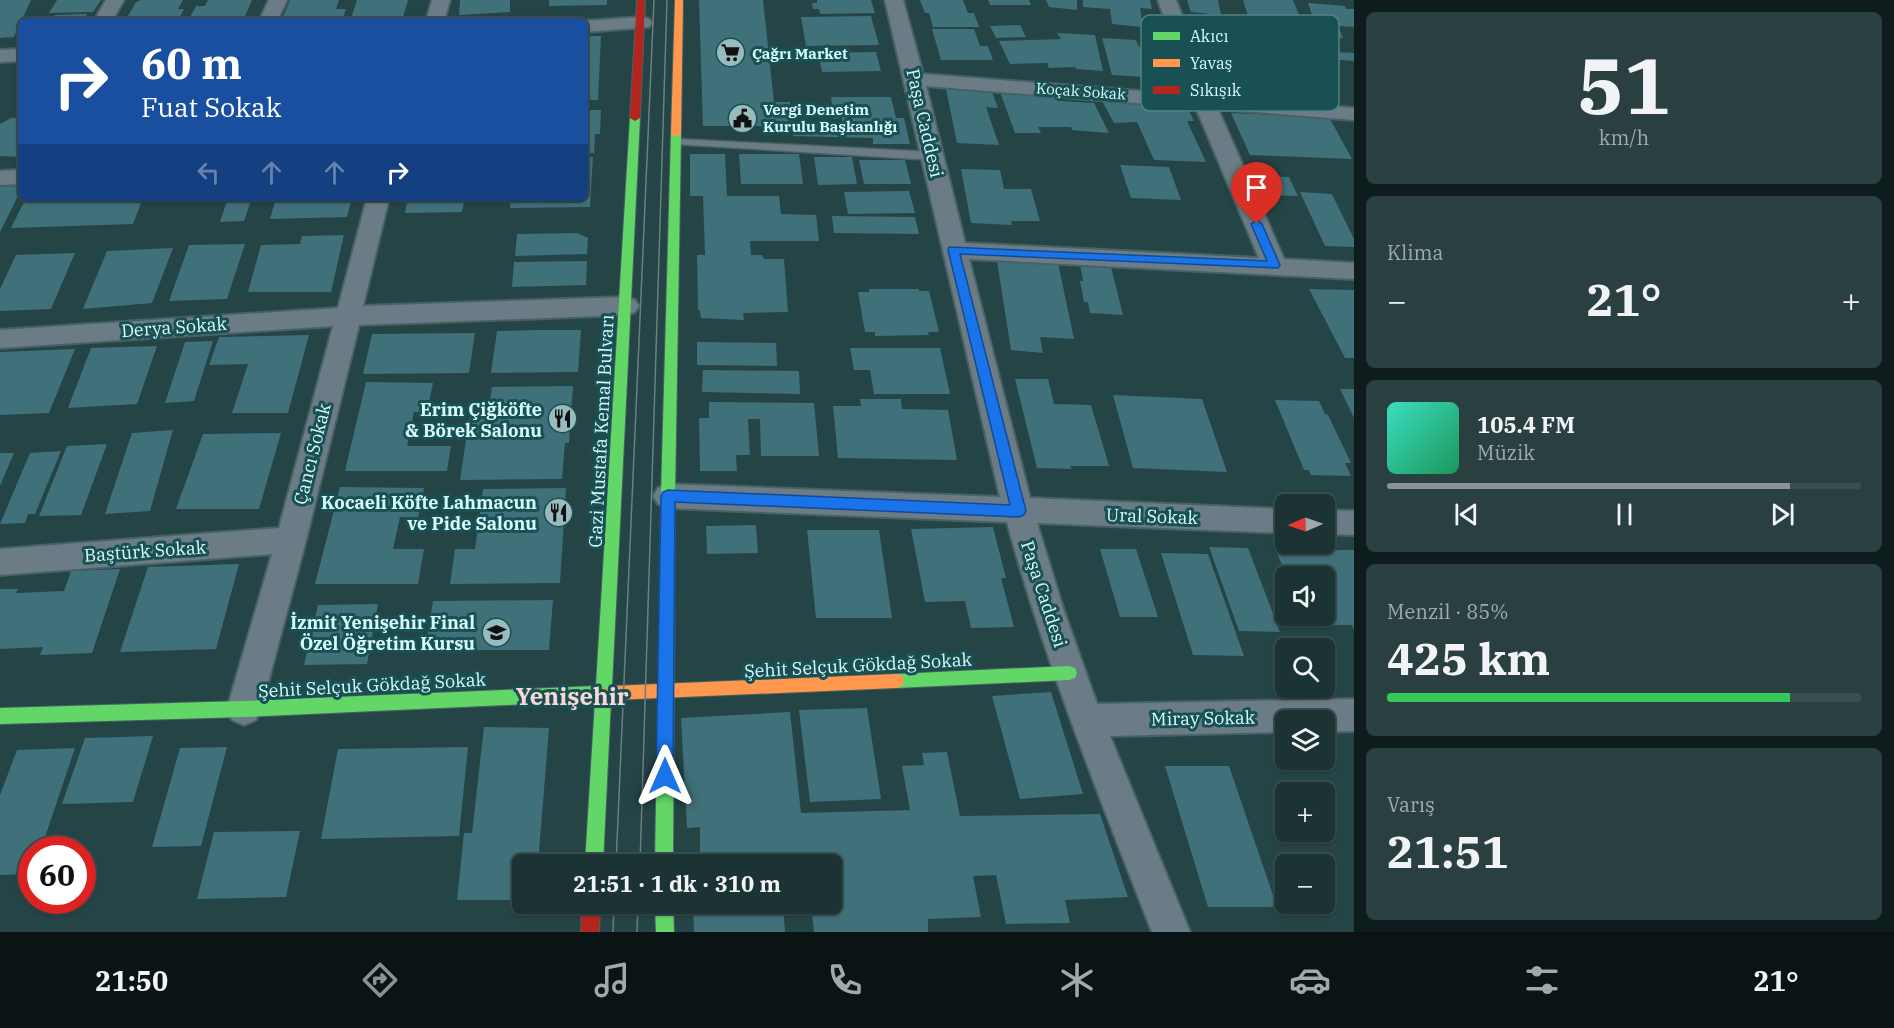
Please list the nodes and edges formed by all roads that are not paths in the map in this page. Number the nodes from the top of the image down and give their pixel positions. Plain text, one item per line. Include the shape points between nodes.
1 (114, 0) edge
2 (278, 0) edge
3 (441, 0) edge
4 (641, 0) edge
5 (679, 0) edge
6 (894, 0) edge
7 (1167, 0) edge
8 (1172, 15) edge
9 (105, 18) edge
10 (269, 18) edge
11 (436, 18) edge
12 (642, 23) junction
13 (588, 26) edge
14 (18, 55) edge
15 (0, 56) edge
16 (915, 79) junction
17 (1141, 96) edge
18 (1208, 111) edge
19 (1319, 111) edge
20 (1354, 114) edge
21 (677, 142) junction
22 (933, 156) junction
23 (18, 177) edge
24 (0, 178) edge
25 (377, 201) edge
26 (953, 250) junction
27 (1274, 265) junction
28 (1354, 271) edge
29 (626, 306) junction
30 (347, 316) junction
31 (0, 339) edge
32 (668, 496) junction
33 (1019, 511) junction
34 (1275, 521) edge
35 (1335, 522) edge
36 (1354, 523) edge
37 (291, 540) junction
38 (0, 562) edge
39 (1070, 673) junction
40 (666, 692) junction
41 (604, 693) junction
42 (244, 709) junction
43 (1354, 715) edge
44 (0, 716) edge
45 (1089, 720) junction
46 (595, 854) edge
47 (664, 854) edge
48 (591, 914) edge
49 (664, 914) edge
50 (590, 932) edge
51 (665, 932) edge
52 (1171, 932) edge

1 - 9 street
2 - 10 street
3 - 11 street
4 - 12 main road, Gazi Mustafa Kemal Bulvarı
5 - 21 main road
6 - 16 street, Paşa Caddesi
7 - 8 street
12 - 13 street
12 - 29 main road, Gazi Mustafa Kemal Bulvarı
14 - 15 street
16 - 17 street, Koçak Sokak
16 - 22 street, Paşa Caddesi
18 - 27 street
19 - 20 street, Koçak Sokak
21 - 22 lane
21 - 32 main road
22 - 26 street, Paşa Caddesi
23 - 24 street
25 - 30 street, Çancı Sokak
26 - 27 street
26 - 33 street, Paşa Caddesi
27 - 28 street
29 - 30 street, Derya Sokak
29 - 41 main road, Gazi Mustafa Kemal Bulvarı
30 - 31 street, Derya Sokak
30 - 37 street, Çancı Sokak
32 - 33 street, Ural Sokak
32 - 40 main road
33 - 34 street, Ural Sokak
33 - 39 street, Paşa Caddesi
35 - 36 street
37 - 38 street, Baştürk Sokak
37 - 42 street, Çancı Sokak
39 - 40 main road, Şehit Selçuk Gökdağ Sokak
39 - 45 street, Paşa Caddesi
40 - 41 main road, Şehit Selçuk Gökdağ Sokak
40 - 47 main road
41 - 42 main road, Şehit Selçuk Gökdağ Sokak
41 - 46 main road, Gazi Mustafa Kemal Bulvarı
42 - 44 main road, Şehit Selçuk Gökdağ Sokak
43 - 45 street, Miray Sokak
45 - 52 street, Paşa Caddesi
48 - 50 main road
49 - 51 main road

